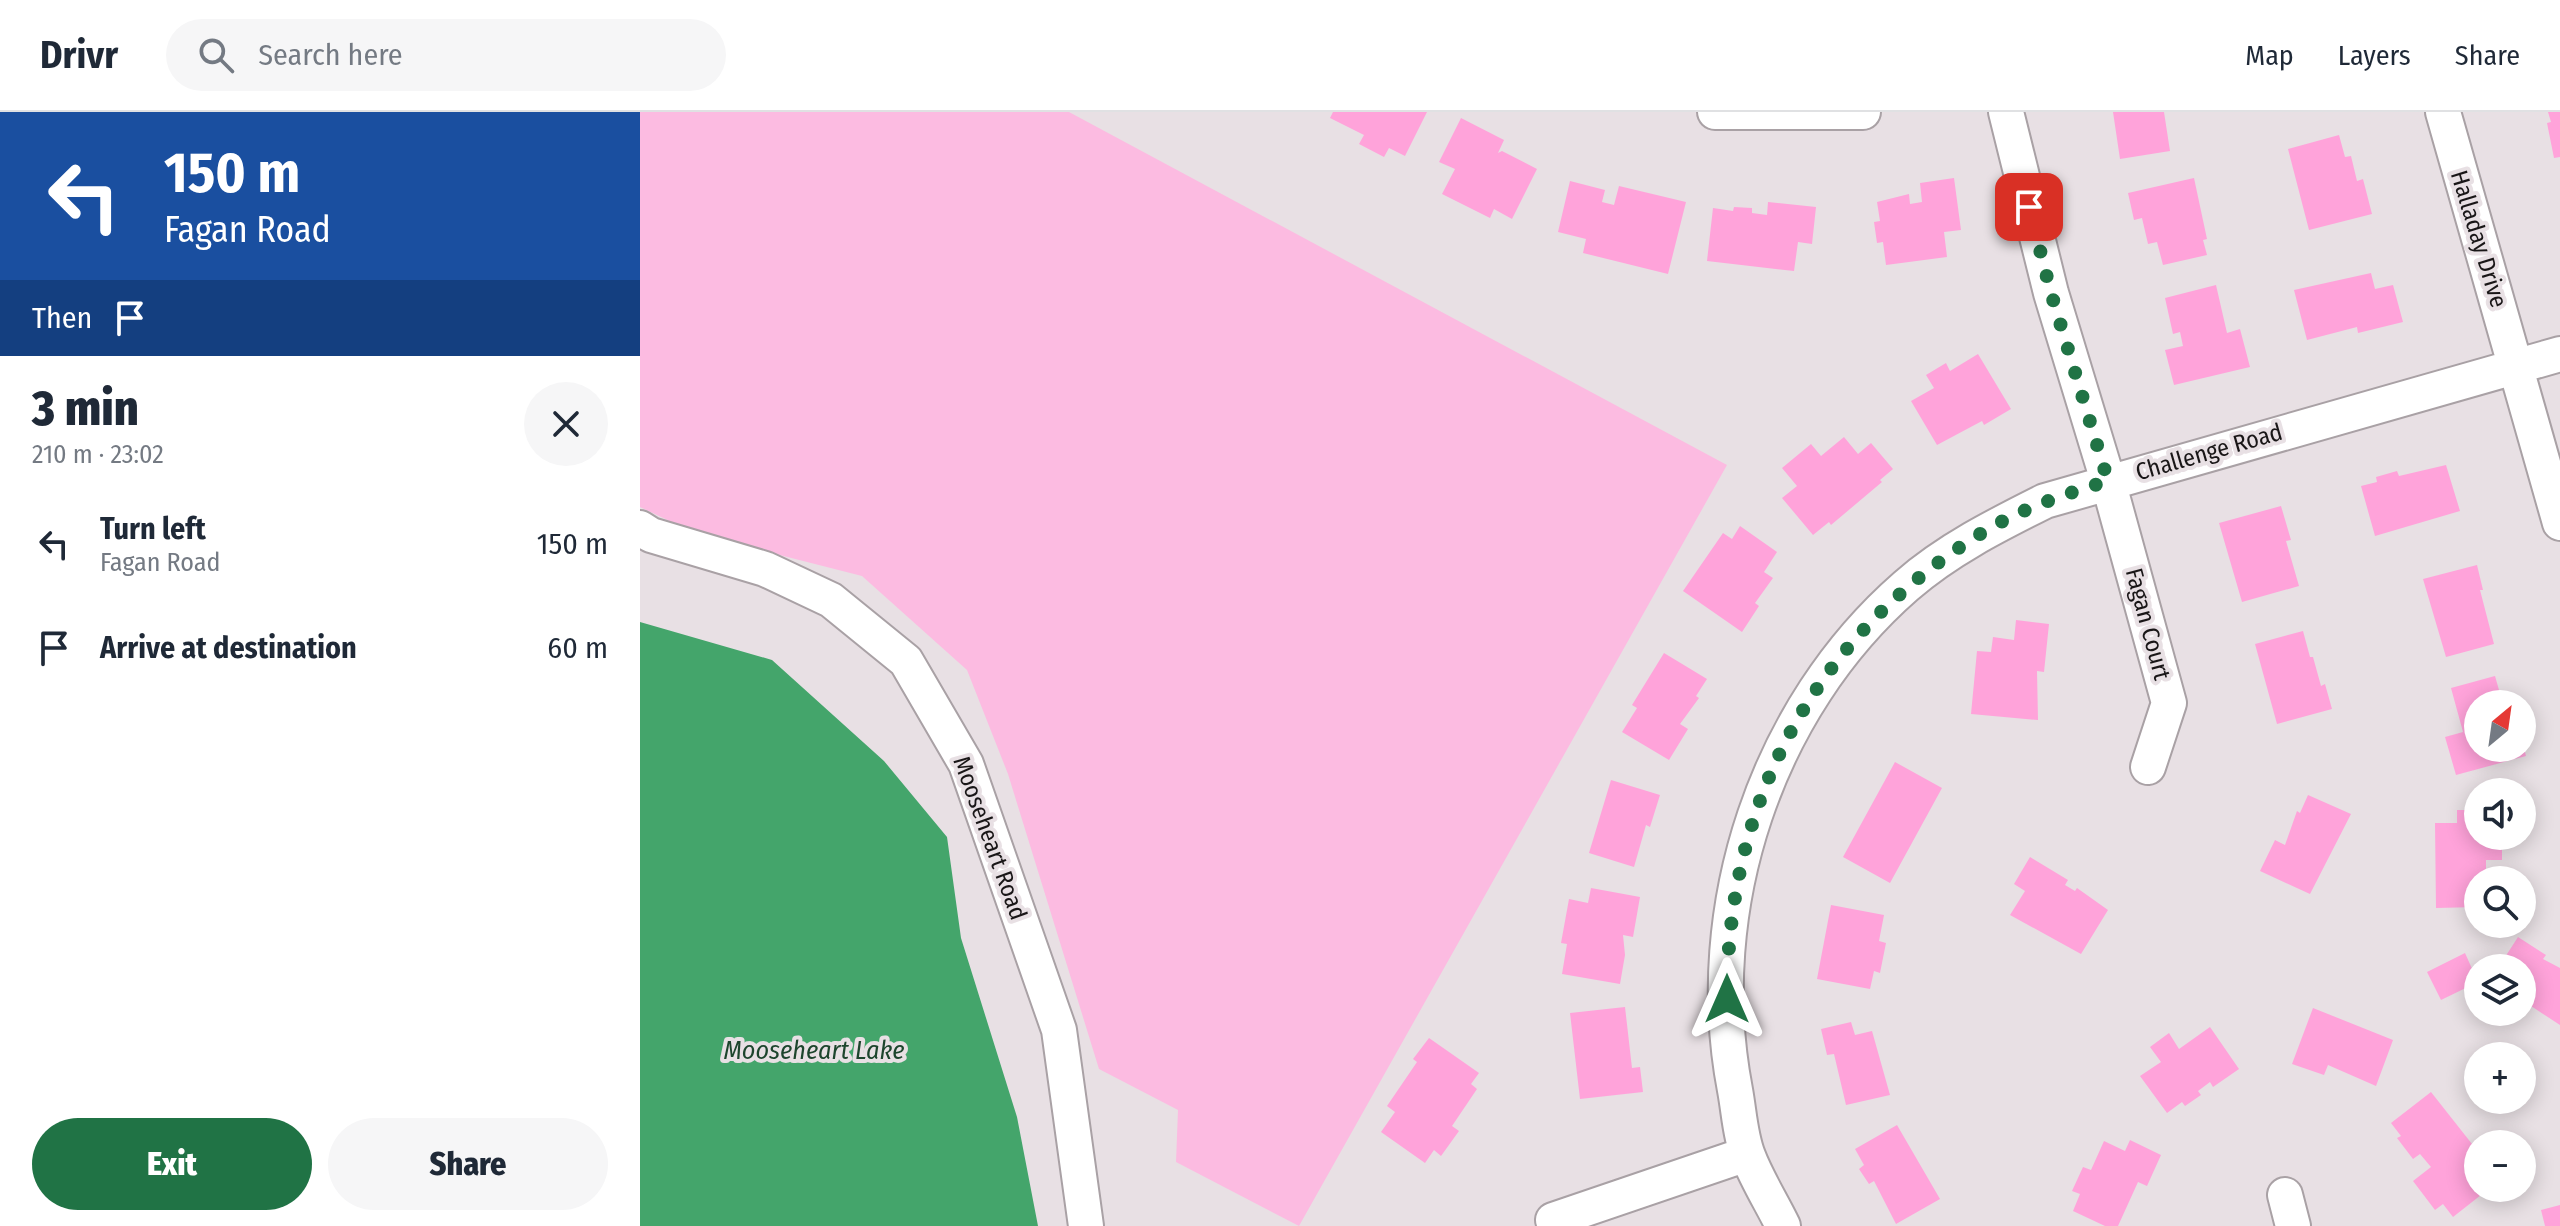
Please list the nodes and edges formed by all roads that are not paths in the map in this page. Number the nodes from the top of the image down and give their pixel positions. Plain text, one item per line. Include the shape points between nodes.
1 (1715, 112) edge
2 (1863, 112) edge
3 (2006, 112) edge
4 (2443, 112) edge
5 (2560, 354) edge
6 (2517, 365) junction
7 (2108, 481) junction
8 (2560, 523) edge
9 (640, 528) edge
10 (2148, 767) dead end
11 (1747, 1154) junction
12 (1553, 1220) dead end
13 (1086, 1226) edge
14 (1783, 1226) edge

1 - 2 street
3 - 7 street, Fagan Court via 2051,293
4 - 6 street, Halladay Drive
5 - 6 street, Challenge Road
6 - 7 street, Challenge Road
6 - 8 street, Halladay Drive
7 - 10 street, Fagan Court via 2169,703
7 - 11 street, Challenge Road via 2045,501 1986,530 1907,585 1850,643 1802,707 1765,784 1740,862 1727,948 1727,1050
9 - 13 street, Mooseheart Road via 765,569 831,600 906,661 966,764 1059,1030
11 - 12 street
11 - 14 street, Challenge Road

